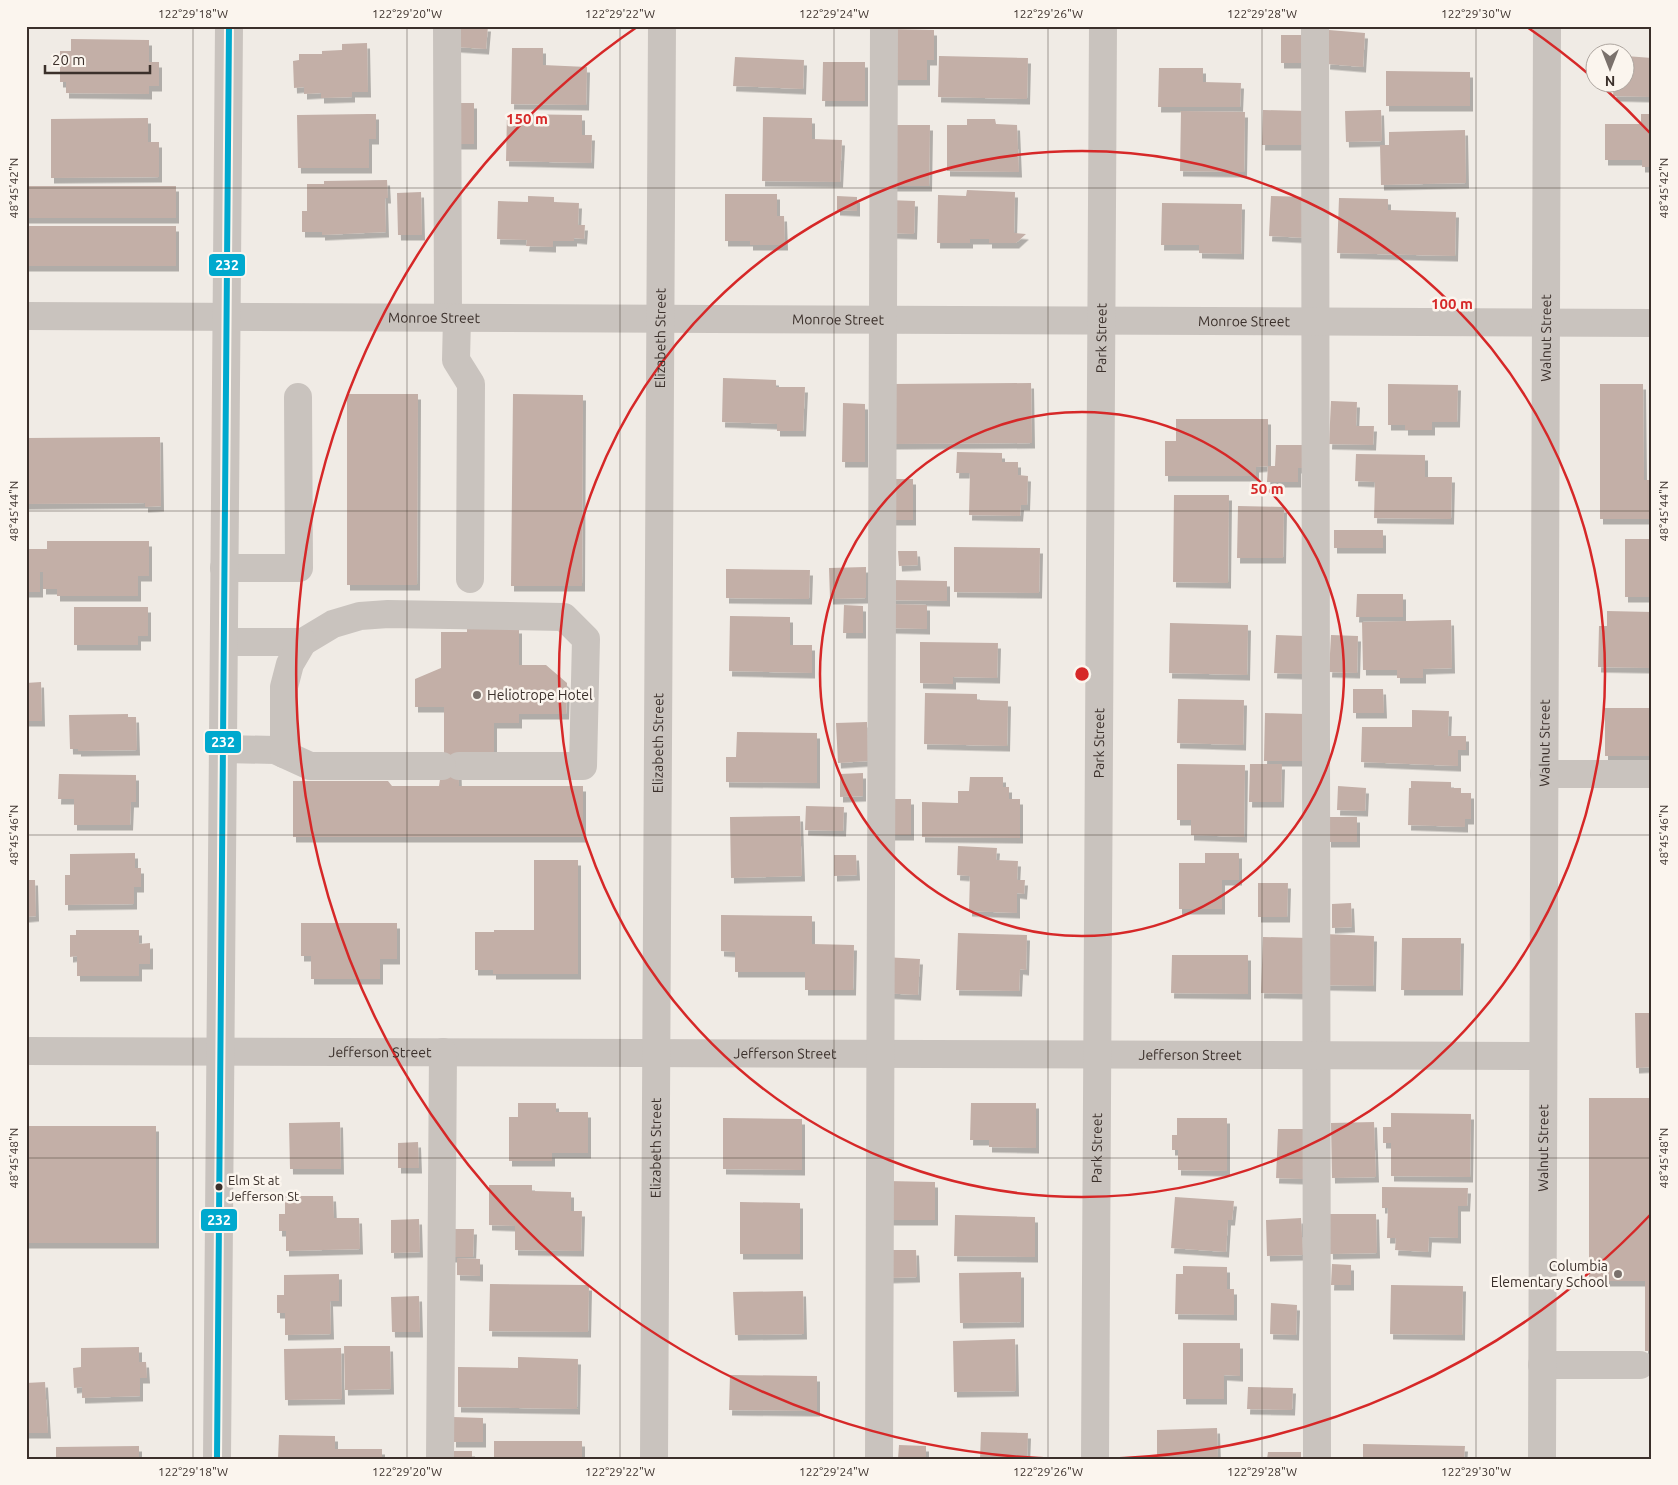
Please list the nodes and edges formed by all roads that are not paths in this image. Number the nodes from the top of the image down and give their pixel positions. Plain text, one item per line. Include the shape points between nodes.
1 (229, 26) edge
2 (447, 26) edge
3 (662, 26) edge
4 (884, 26) edge
5 (1103, 26) edge
6 (1316, 26) edge
7 (1547, 26) edge
8 (26, 316) edge
9 (226, 317) junction
10 (452, 318) junction
11 (660, 319) junction
12 (883, 320) junction
13 (1102, 320) junction
14 (1316, 322) junction
15 (1546, 322) junction
16 (1652, 323) edge
17 (298, 396) dead end
18 (224, 568) junction
19 (470, 579) dead end
20 (224, 642) junction
21 (303, 642) junction
22 (223, 749) junction
23 (284, 754) junction
24 (1544, 774) junction
25 (1652, 774) edge
26 (26, 1051) edge
27 (220, 1051) junction
28 (442, 1052) junction
29 (656, 1053) junction
30 (880, 1054) junction
31 (1097, 1055) junction
32 (1316, 1055) junction
33 (1543, 1056) junction
34 (1542, 1365) junction
35 (1640, 1365) dead end
36 (217, 1459) edge
37 (440, 1459) edge
38 (654, 1459) edge
39 (878, 1459) edge
40 (1095, 1459) edge
41 (1317, 1459) edge
42 (1542, 1459) edge

1 - 9 street
2 - 10 street
3 - 11 street, Elizabeth Street
4 - 12 street
5 - 13 street, Park Street
6 - 14 street
7 - 15 street, Walnut Street
8 - 9 street, Monroe Street
9 - 10 street, Monroe Street
9 - 18 street
10 - 11 street, Monroe Street
10 - 19 street via 456,360 471,384
11 - 12 street, Monroe Street
11 - 29 street, Elizabeth Street
12 - 13 street, Monroe Street
12 - 30 street
13 - 14 street, Monroe Street
13 - 31 street, Park Street
14 - 15 street, Monroe Street
14 - 32 street
15 - 16 street, Monroe Street
15 - 24 street, Walnut Street
17 - 18 street via 299,568
18 - 20 street
20 - 21 street
20 - 22 street
21 - 23 street via 290,664 284,687
21 - 23 street via 333,624 360,616 564,617 586,639 583,766 310,766
22 - 23 street via 275,750
22 - 27 street
24 - 25 street
24 - 33 street, Walnut Street
26 - 27 street, Jefferson Street
27 - 28 street, Jefferson Street
27 - 36 street
28 - 29 street, Jefferson Street
28 - 37 street
29 - 30 street, Jefferson Street
29 - 38 street, Elizabeth Street
30 - 31 street, Jefferson Street
30 - 39 street
31 - 32 street, Jefferson Street
31 - 40 street, Park Street
32 - 33 street, Jefferson Street
32 - 41 street
33 - 34 street, Walnut Street
34 - 35 street
34 - 42 street, Walnut Street

